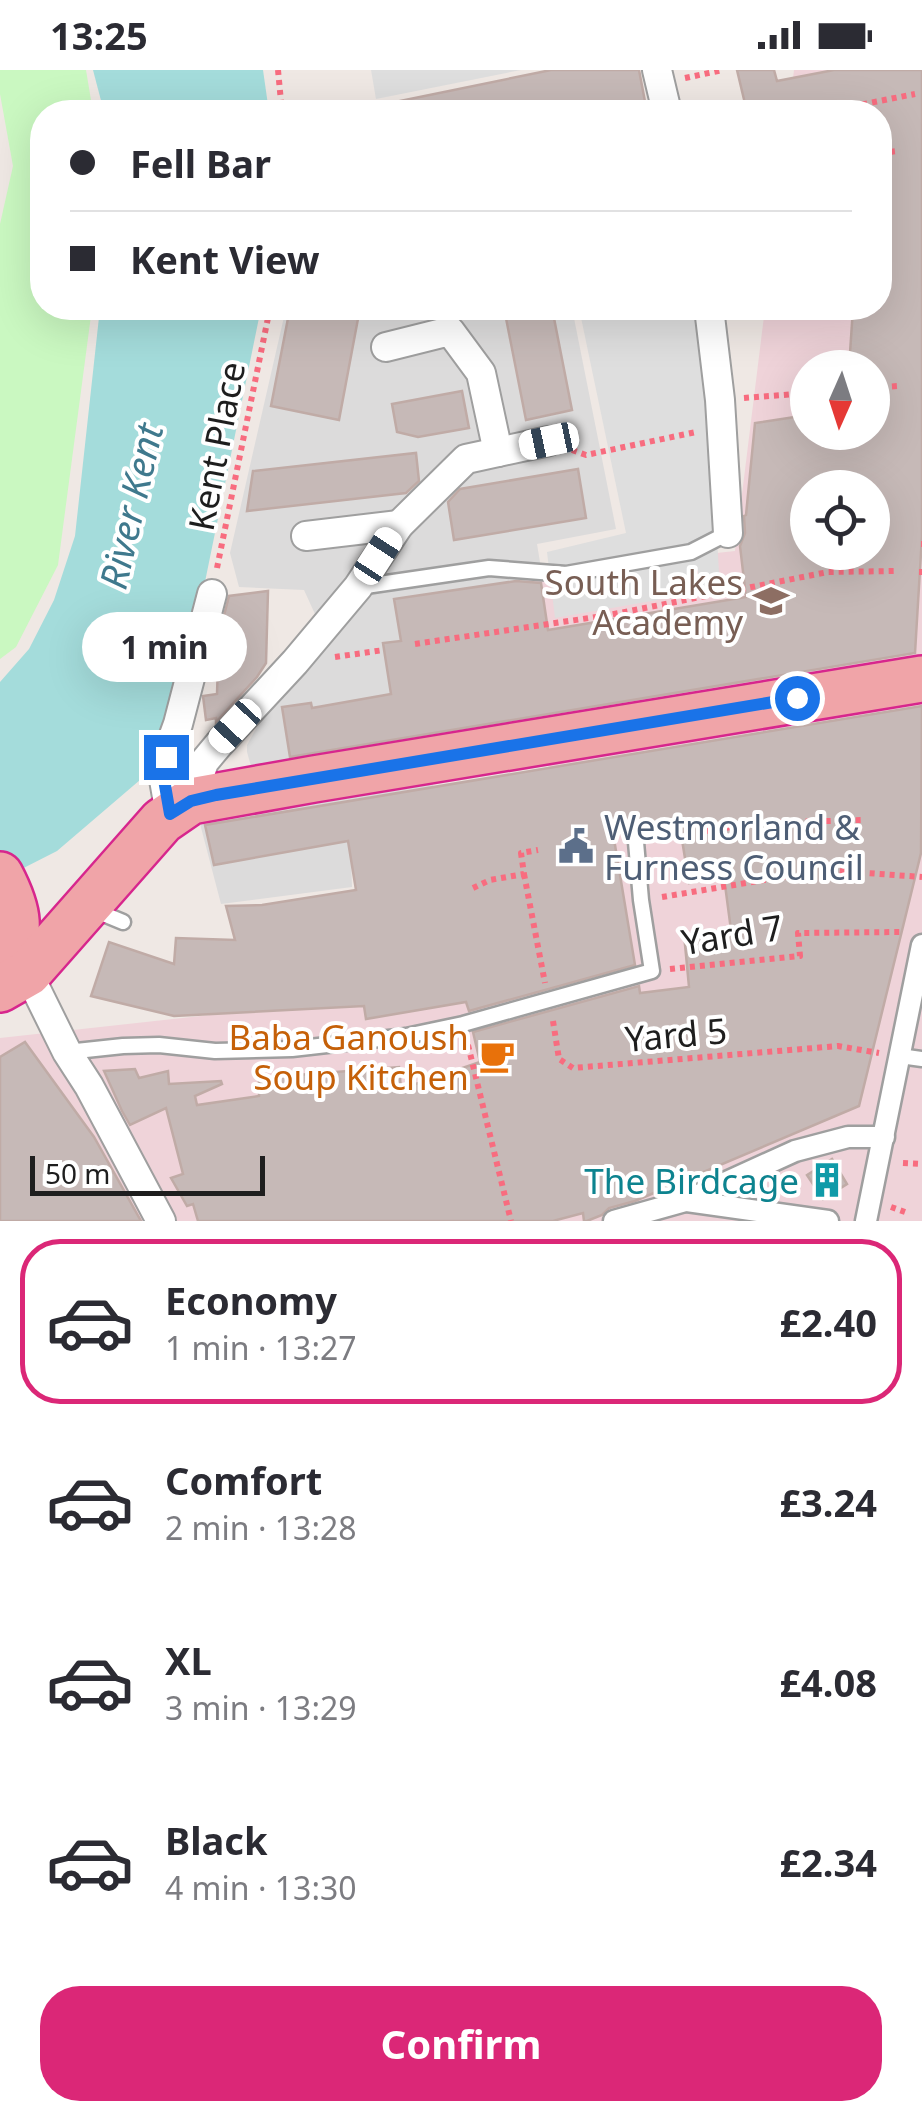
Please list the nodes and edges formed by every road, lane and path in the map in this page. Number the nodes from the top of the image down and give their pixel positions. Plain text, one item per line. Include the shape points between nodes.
1 (278, 70) edge
2 (657, 70) edge
3 (915, 94) dead end
4 (281, 100) edge
5 (663, 100) edge
6 (884, 100) edge
7 (898, 150) dead end
8 (892, 151) edge
9 (268, 320) edge
10 (710, 320) edge
11 (386, 346) dead end
12 (897, 386) dead end
13 (890, 387) edge
14 (790, 397) edge
15 (721, 413) junction
16 (549, 441) joint
17 (498, 452) junction
18 (399, 525) junction
19 (728, 533) joint
20 (306, 536) dead end
21 (896, 571) dead end
22 (358, 587) junction
23 (212, 594) joint
24 (415, 644) dead end
25 (922, 679) edge
26 (219, 744) junction
27 (241, 791) junction
28 (181, 808) junction
29 (864, 820) dead end
30 (636, 842) joint
31 (538, 850) dead end
32 (524, 874) junction
33 (922, 877) edge
34 (6, 887) edge
35 (473, 888) dead end
36 (641, 900) junction
37 (904, 932) dead end
38 (922, 945) edge
39 (652, 971) junction
40 (9, 976) edge
41 (522, 1007) junction
42 (552, 1019) dead end
43 (463, 1024) junction
44 (67, 1052) junction
45 (900, 1056) junction
46 (922, 1060) edge
47 (884, 1137) junction
48 (685, 1200) junction
49 (161, 1221) edge
50 (511, 1221) edge
51 (614, 1221) edge
52 (828, 1221) edge
53 (866, 1221) edge

1 - 4 path
2 - 5 street
3 - 6 path
7 - 8 path
9 - 23 path, Kent Place
10 - 15 street
11 - 17 street via 450,331 481,373
12 - 13 path
14 - 15 path
15 - 16 path via 586,455
15 - 19 street
16 - 17 street
17 - 18 street via 466,459
18 - 20 street
18 - 22 street
19 - 22 lane via 691,552 566,574 489,568
21 - 24 path via 828,572
22 - 26 street
23 - 28 street via 163,774
25 - 27 highway
26 - 27 street via 222,768
26 - 28 street
27 - 28 highway
28 - 40 highway via 108,909
29 - 30 path via 755,824
30 - 36 lane
31 - 32 path via 521,852
32 - 35 path
32 - 41 path via 546,991 528,994
33 - 36 path via 824,870
34 - 40 highway via 18,926
36 - 39 lane
37 - 39 path, Yard 7 via 798,933 800,956
38 - 45 street
39 - 41 lane
40 - 44 street
41 - 43 lane
42 - 45 path, Yard 5 via 559,1060 574,1068 838,1046
43 - 44 lane via 292,1049 159,1045
43 - 50 path
44 - 49 street
45 - 46 lane
45 - 47 street
47 - 48 street via 848,1136 795,1151
47 - 53 street
48 - 51 street
48 - 52 street

